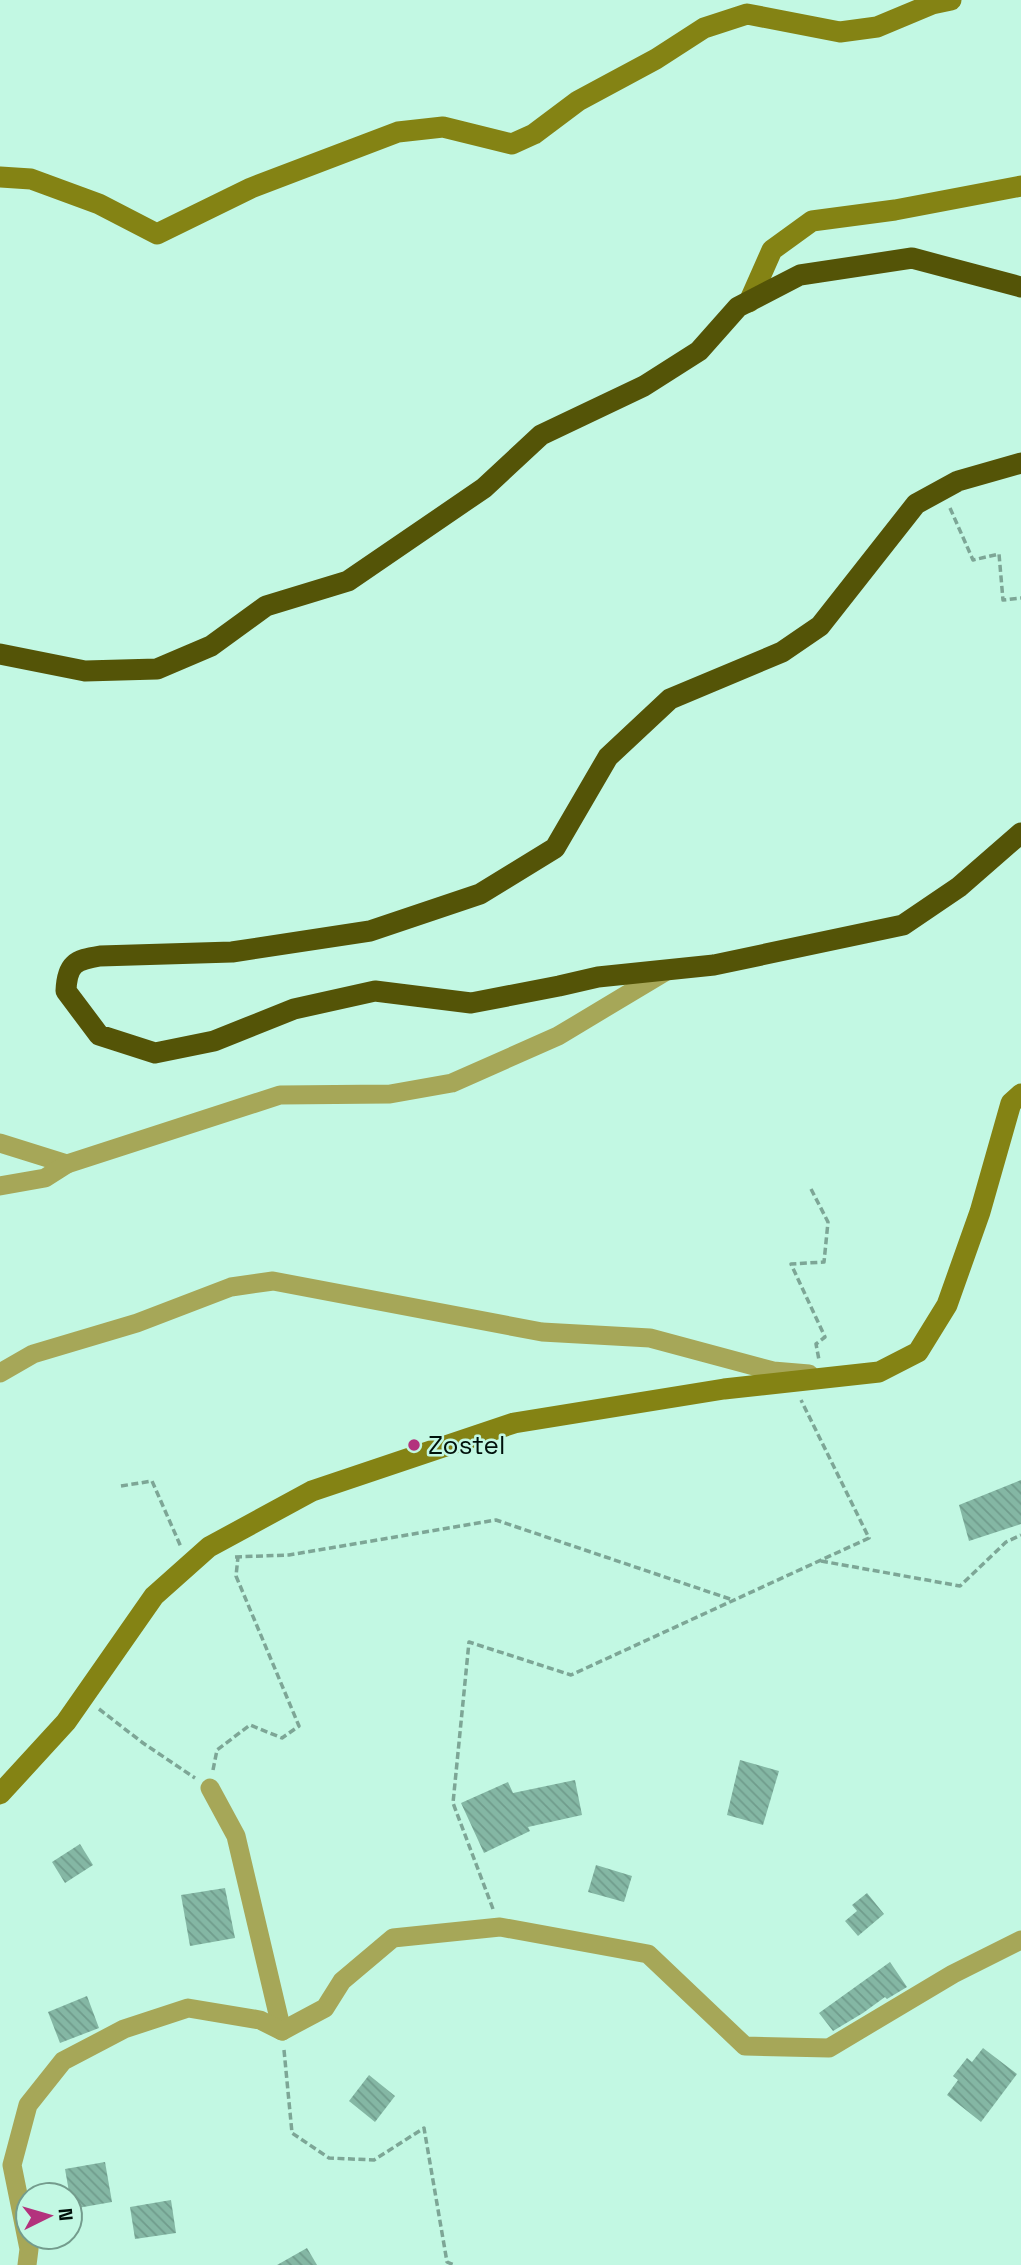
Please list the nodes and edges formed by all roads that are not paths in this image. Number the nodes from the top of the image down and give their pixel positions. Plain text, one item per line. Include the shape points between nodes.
1 (951, 0) edge
2 (0, 177) edge
3 (1021, 186) edge
4 (1021, 287) edge
5 (749, 302) junction
6 (1021, 463) edge
7 (0, 654) edge
8 (1021, 833) edge
9 (670, 970) junction
10 (1021, 1094) edge
11 (0, 1143) edge
12 (67, 1164) junction
13 (0, 1186) edge
14 (0, 1373) edge
15 (852, 1377) junction
16 (210, 1788) road end
17 (0, 1794) edge
18 (1021, 1940) edge
19 (282, 2031) junction
20 (27, 2265) edge

1 - 2 main road via 877,27 840,33 747,14 704,28 512,144 443,127 398,132 251,188 157,234 99,204 31,179
3 - 5 main road via 812,222 772,250
4 - 5 highway via 912,258 800,275
5 - 7 highway via 738,307 699,351 644,386 541,435 484,488 348,581 266,606 211,646 158,670 85,671
6 - 9 highway via 958,481 916,504 820,626 782,652 670,699 608,757 555,848 480,894 370,931 232,952 82,959 69,971 66,991 99,1035 155,1053 214,1041 294,1009 375,991 471,1003 598,976
8 - 9 highway via 959,887 903,925 715,965
9 - 12 street via 558,1035 452,1083 390,1094 280,1095
10 - 15 main road via 1011,1103 981,1212 947,1305 918,1352 879,1372
11 - 12 street
12 - 13 street via 45,1178
14 - 15 street via 33,1354 138,1324 231,1287 273,1281 542,1332 650,1338 773,1371
15 - 17 main road via 724,1389 514,1423 312,1491 209,1547 154,1596 66,1722
16 - 19 street via 236,1836
18 - 19 street via 953,1974 829,2048 745,2046 648,1954 500,1927 393,1938 342,1981 325,2008
19 - 20 street via 260,2020 188,2008 124,2029 63,2061 28,2105 12,2165 29,2249

